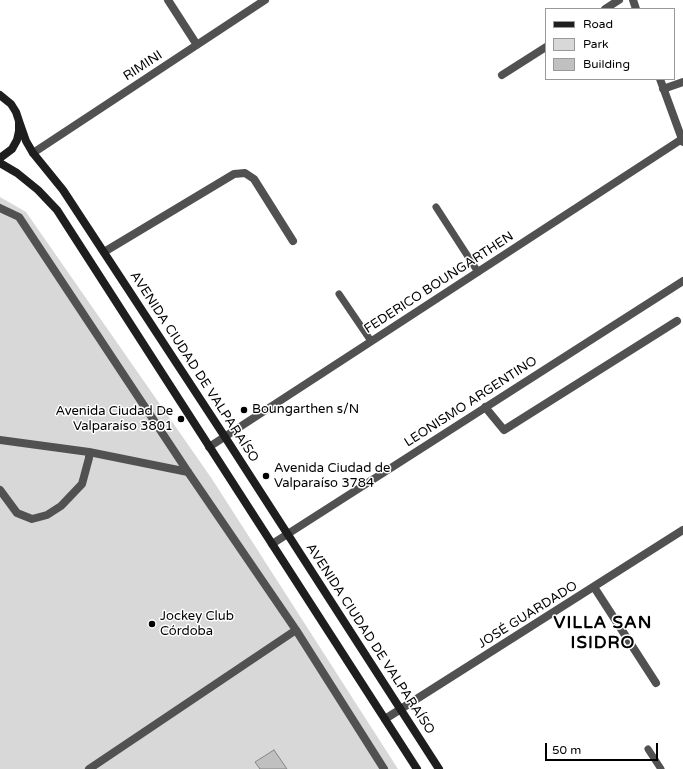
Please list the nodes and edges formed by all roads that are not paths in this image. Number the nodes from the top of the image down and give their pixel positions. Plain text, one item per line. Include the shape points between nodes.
1 (168, 0) edge
2 (265, 0) edge
3 (619, 0) edge
4 (607, 8) edge
5 (197, 45) junction
6 (545, 48) edge
7 (502, 75) dead end
8 (660, 80) edge
9 (683, 82) edge
10 (663, 89) junction
11 (0, 95) edge
12 (19, 121) junction
13 (682, 141) edge
14 (33, 153) junction
15 (0, 158) edge
16 (0, 163) edge
17 (436, 207) dead end
18 (0, 208) edge
19 (293, 241) dead end
20 (104, 252) junction
21 (478, 272) junction
22 (683, 281) edge
23 (339, 294) dead end
24 (677, 321) dead end
25 (372, 341) junction
26 (485, 408) junction
27 (225, 437) junction
28 (0, 440) edge
29 (209, 447) junction
30 (89, 452) junction
31 (188, 472) junction
32 (0, 490) edge
33 (683, 530) edge
34 (288, 534) junction
35 (272, 544) junction
36 (594, 587) junction
37 (296, 630) junction
38 (656, 683) dead end
39 (400, 709) junction
40 (385, 719) junction
41 (648, 749) dead end
42 (89, 769) edge
43 (384, 769) edge
44 (417, 769) edge
45 (439, 769) edge
46 (661, 769) edge

1 - 5 street
2 - 5 street, RIMINI
3 - 4 street
5 - 14 street, RIMINI
6 - 7 street
8 - 10 street
9 - 10 street
10 - 13 street
11 - 12 main road, AVENIDA CIUDAD DE VALPARAÍSO via 11,104
12 - 14 main road, AVENIDA CIUDAD DE VALPARAÍSO
12 - 15 main road via 17,140 12,149
13 - 21 street, FEDERICO BOUNGARTHEN
14 - 20 main road, AVENIDA CIUDAD DE VALPARAÍSO via 63,190
16 - 29 main road via 33,186 56,210
17 - 21 lane
18 - 31 street via 19,217
19 - 20 street via 254,179 245,173 234,174
20 - 27 main road, AVENIDA CIUDAD DE VALPARAÍSO
21 - 25 street, FEDERICO BOUNGARTHEN
22 - 26 street, LEONISMO ARGENTINO
23 - 25 lane
24 - 26 street via 504,430
25 - 27 street, FEDERICO BOUNGARTHEN
26 - 34 street, LEONISMO ARGENTINO
27 - 29 street, FEDERICO BOUNGARTHEN
27 - 34 main road, AVENIDA CIUDAD DE VALPARAÍSO
28 - 30 street
29 - 35 main road
30 - 31 street
30 - 32 street via 82,484 61,506 47,514 32,519 17,513
31 - 37 street
33 - 36 street, JOSÉ GUARDADO
34 - 35 street, LEONISMO ARGENTINO
34 - 39 main road, AVENIDA CIUDAD DE VALPARAÍSO
35 - 40 main road
36 - 38 street
36 - 39 street, JOSÉ GUARDADO
37 - 42 street
37 - 43 street
39 - 40 street, JOSÉ GUARDADO
39 - 45 main road, AVENIDA CIUDAD DE VALPARAÍSO
40 - 44 main road
41 - 46 lane

